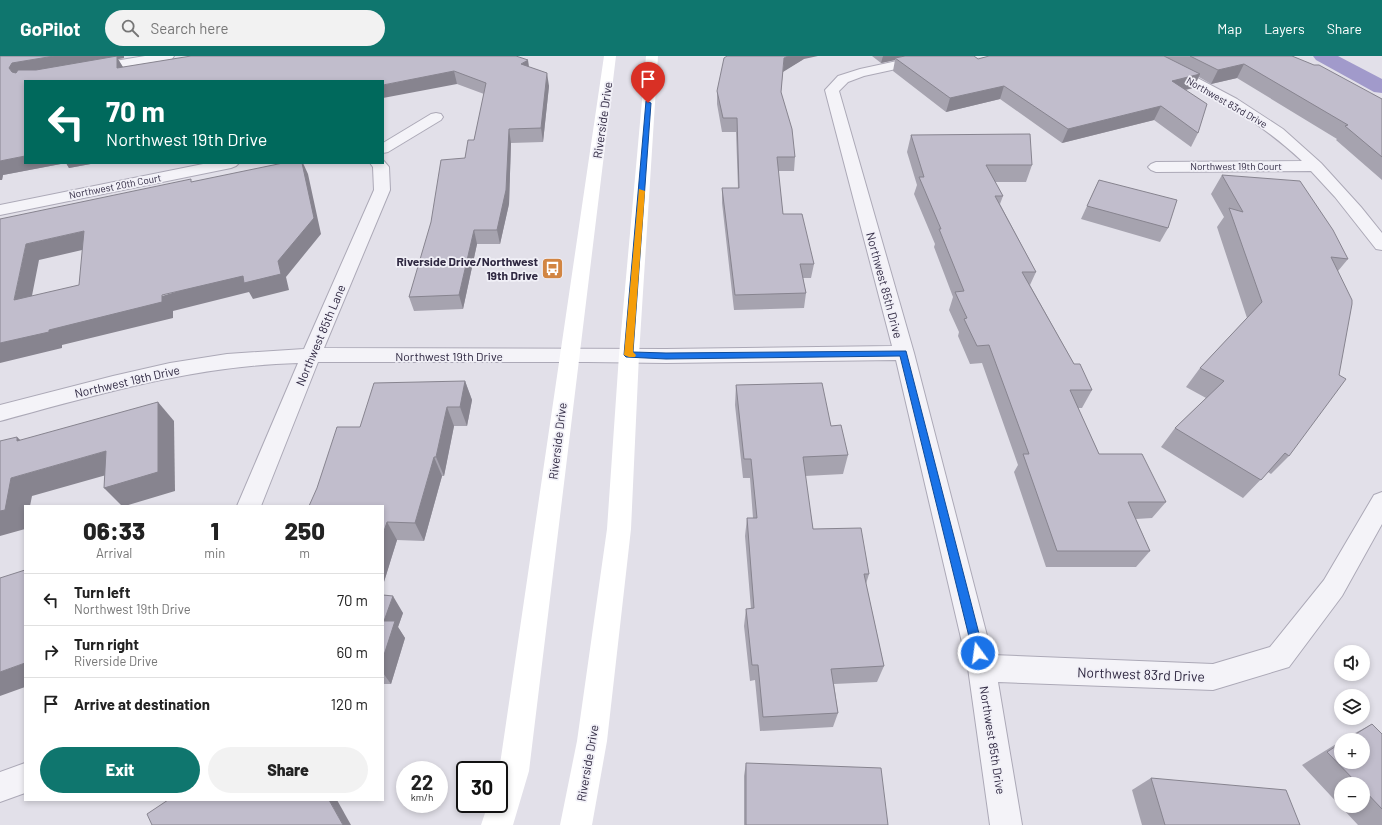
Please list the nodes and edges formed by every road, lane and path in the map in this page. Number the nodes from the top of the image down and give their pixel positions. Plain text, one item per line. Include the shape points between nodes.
1 (168, 56) edge
2 (610, 56) edge
3 (652, 56) edge
4 (938, 56) edge
5 (1146, 56) edge
6 (81, 70) edge
7 (436, 117) dead end
8 (384, 148) edge
9 (226, 164) edge
10 (379, 164) edge
11 (1316, 166) junction
12 (1156, 167) dead end
13 (0, 210) edge
14 (1382, 245) edge
15 (904, 353) junction
16 (311, 355) junction
17 (569, 355) junction
18 (629, 355) junction
19 (0, 413) edge
20 (1382, 502) edge
21 (249, 505) edge
22 (982, 668) junction
23 (24, 778) edge
24 (0, 787) edge
25 (497, 825) edge
26 (576, 825) edge
27 (1006, 825) edge

1 - 6 street
2 - 17 street, Riverside Drive
3 - 18 street, Riverside Drive
4 - 15 street, Northwest 85th Drive via 860,73 843,79 832,90
5 - 11 street, Northwest 83rd Drive via 1260,119
7 - 8 street
9 - 13 street, Northwest 20th Court
10 - 16 street, Northwest 85th Lane via 382,190
11 - 12 street, Northwest 19th Court
11 - 14 street, Northwest 83rd Drive via 1348,200
15 - 18 street, Northwest 19th Drive
15 - 22 street, Northwest 85th Drive
16 - 17 street, Northwest 19th Drive
16 - 19 street, Northwest 19th Drive via 228,361 163,371
16 - 21 street, Northwest 85th Lane
17 - 18 street, Northwest 19th Drive
17 - 25 street, Riverside Drive via 514,771
18 - 26 street, Riverside Drive via 619,529 592,741
20 - 22 street, Northwest 83rd Drive via 1333,588 1279,658 1213,677
22 - 27 street, Northwest 85th Drive
23 - 24 street

